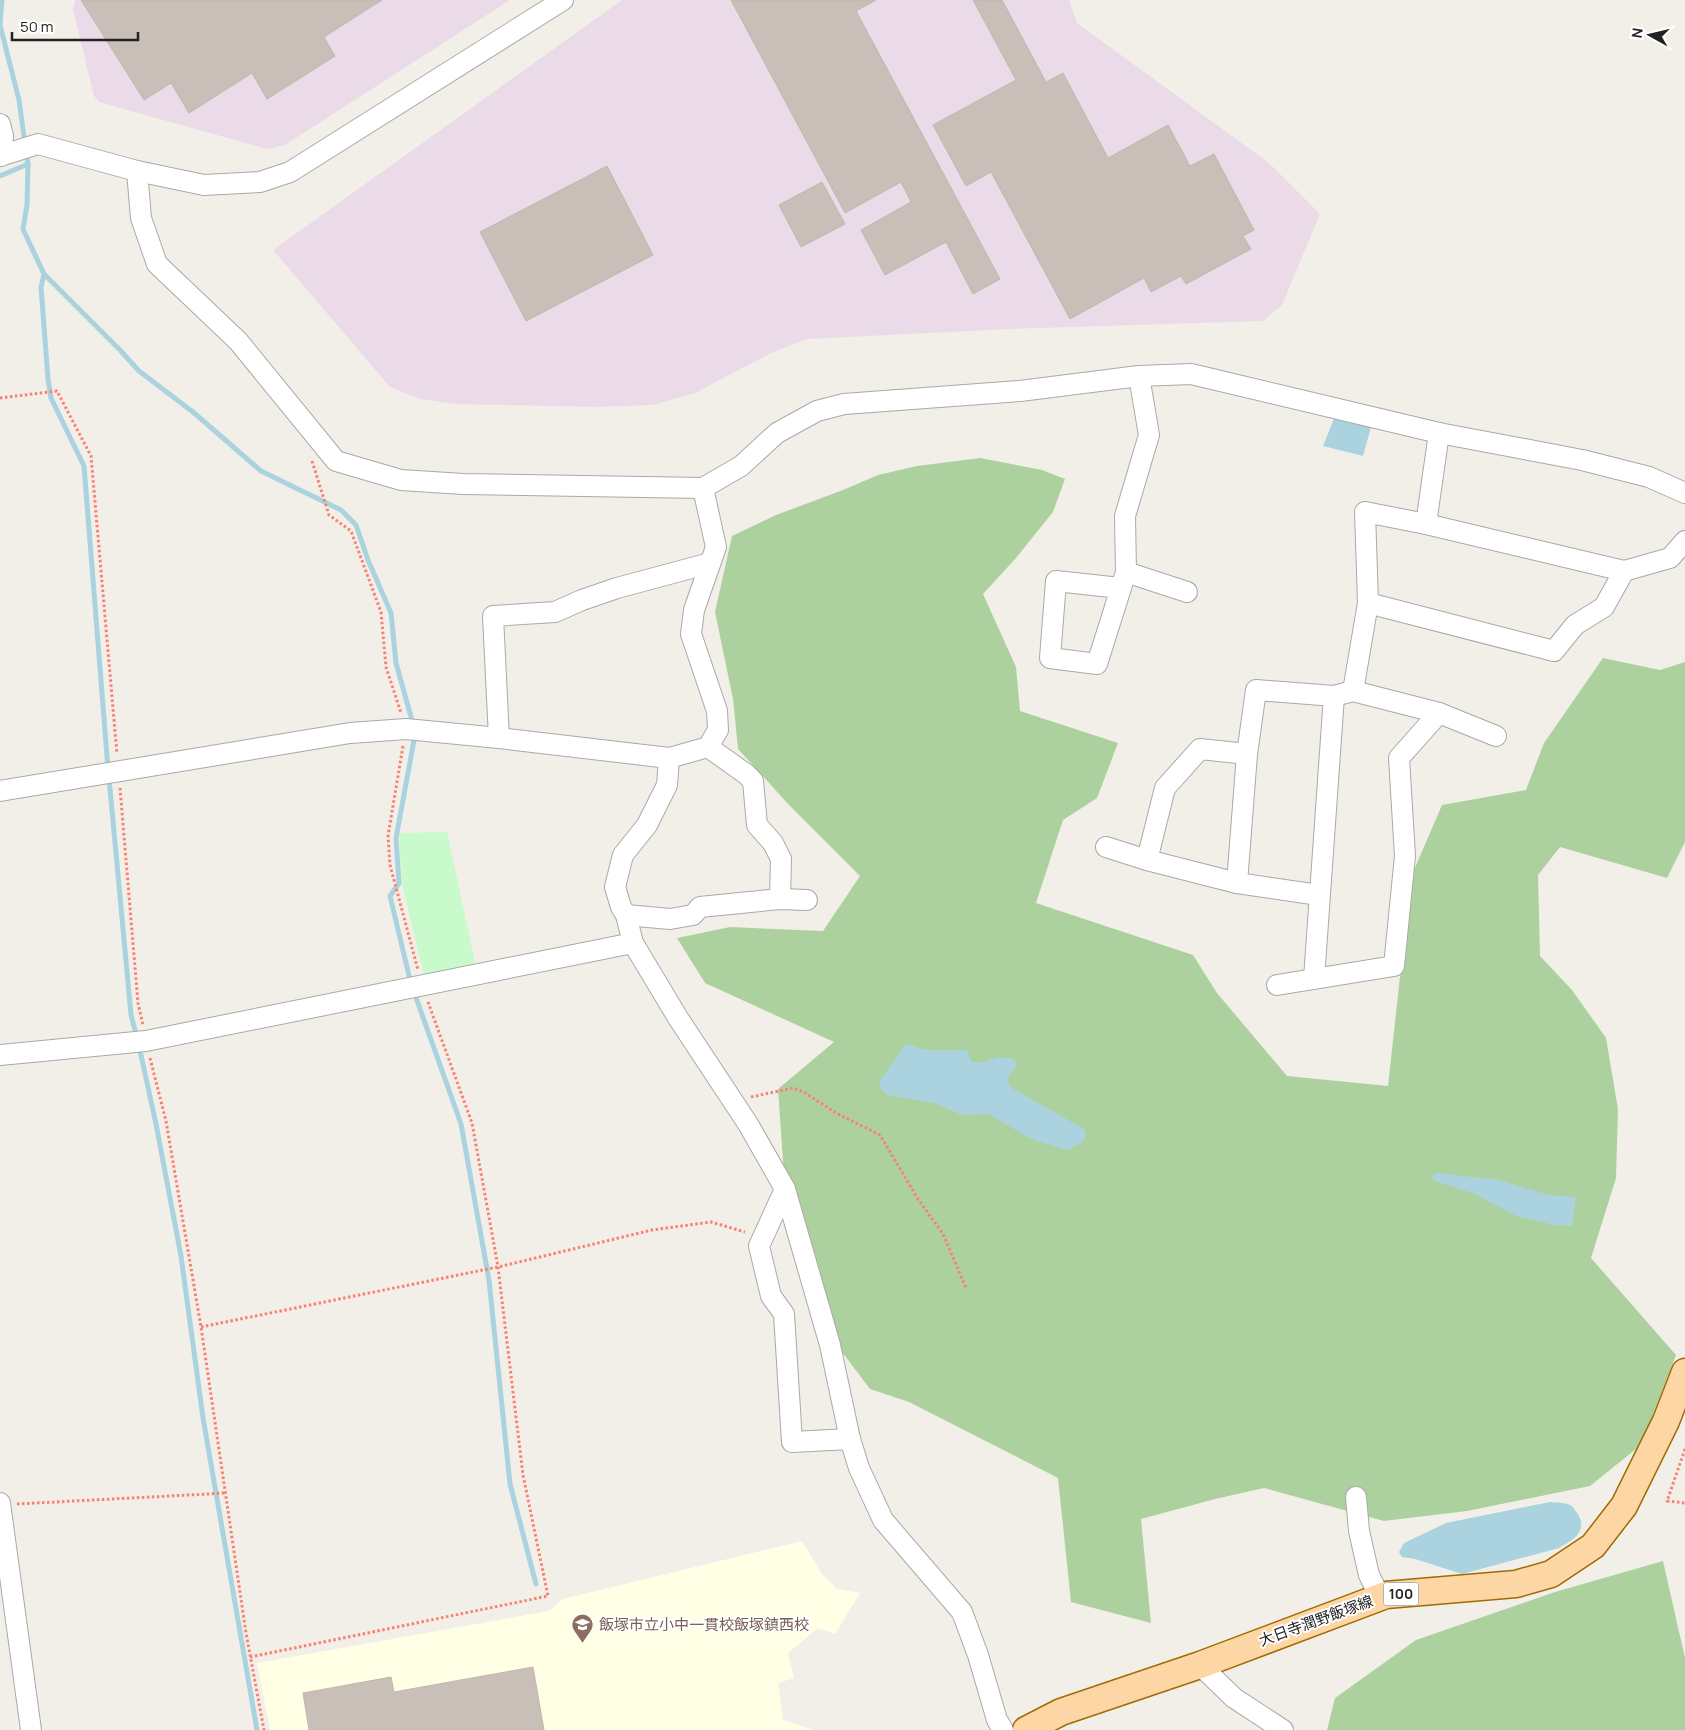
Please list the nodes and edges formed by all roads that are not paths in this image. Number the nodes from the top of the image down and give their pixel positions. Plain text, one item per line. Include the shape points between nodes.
1 (563, 0) edge
2 (0, 124) edge
3 (0, 156) edge
4 (137, 171) junction
5 (1140, 376) junction
6 (1439, 433) junction
7 (703, 488) junction
8 (1685, 493) edge
9 (1426, 524) junction
10 (1685, 541) edge
11 (710, 563) junction
12 (1624, 572) junction
13 (1123, 580) junction
14 (1187, 592) dead end
15 (1368, 603) junction
16 (1353, 691) junction
17 (1334, 696) junction
18 (1439, 713) junction
19 (1496, 736) dead end
20 (500, 738) junction
21 (708, 747) junction
22 (1247, 754) junction
23 (669, 758) junction
24 (0, 791) edge
25 (1106, 846) dead end
26 (1147, 860) junction
27 (1237, 883) junction
28 (1319, 895) junction
29 (780, 899) junction
30 (807, 900) dead end
31 (626, 916) junction
32 (633, 943) junction
33 (1314, 979) junction
34 (1277, 985) dead end
35 (0, 1055) edge
36 (785, 1189) junction
37 (1685, 1372) edge
38 (850, 1439) junction
39 (1356, 1497) dead end
40 (0, 1504) edge
41 (1380, 1597) junction
42 (1200, 1665) junction
43 (31, 1730) edge
44 (1003, 1730) edge
45 (1026, 1730) edge
46 (1283, 1730) edge

1 - 4 street via 290,172 260,182 204,185
2 - 3 street via 3,136
3 - 4 street via 29,147
4 - 7 street via 141,218 157,264 238,341 336,460 401,480
5 - 6 street via 1191,374
5 - 7 street via 1020,391 844,404 817,411 777,433 741,466
5 - 13 street via 1149,435 1125,516
6 - 8 street via 1582,460 1649,477
6 - 9 street
7 - 11 street via 716,547
9 - 12 street
9 - 15 street via 1365,512
10 - 12 street via 1670,558
11 - 20 street via 617,588 555,612 493,616
11 - 21 street via 694,610 691,634 718,711 718,730
12 - 15 street via 1604,608 1575,625 1554,651
13 - 13 street via 1097,664 1050,658 1056,581
13 - 14 street
15 - 16 street
16 - 17 street
16 - 18 street
17 - 22 street via 1256,690
17 - 28 street
18 - 19 street
18 - 33 street via 1400,758 1405,856 1394,966
20 - 23 street
20 - 24 street via 406,729 350,734
21 - 23 street
21 - 29 street via 753,781 758,825 781,859
22 - 26 street via 1200,749 1165,788
22 - 27 street
23 - 31 street via 666,785 647,825 623,855 615,887
25 - 26 street
26 - 27 street
27 - 28 street
28 - 33 street
29 - 30 street
29 - 31 street via 700,907 693,915 670,918
31 - 32 street
32 - 35 street via 146,1042
32 - 36 street via 748,1124
33 - 34 street
36 - 38 street via 830,1345
36 - 38 street via 759,1246 772,1296 784,1314 792,1442
37 - 41 main road, 大日寺潤野飯塚線 / 100 via 1666,1421 1624,1506 1594,1546 1551,1574 1516,1584
38 - 44 street via 859,1468 883,1520 962,1612
39 - 41 street via 1369,1575
40 - 43 street
41 - 42 main road, 大日寺潤野飯塚線 / 100
42 - 45 main road, 大日寺潤野飯塚線 / 100 via 1061,1712
42 - 46 street via 1234,1698

